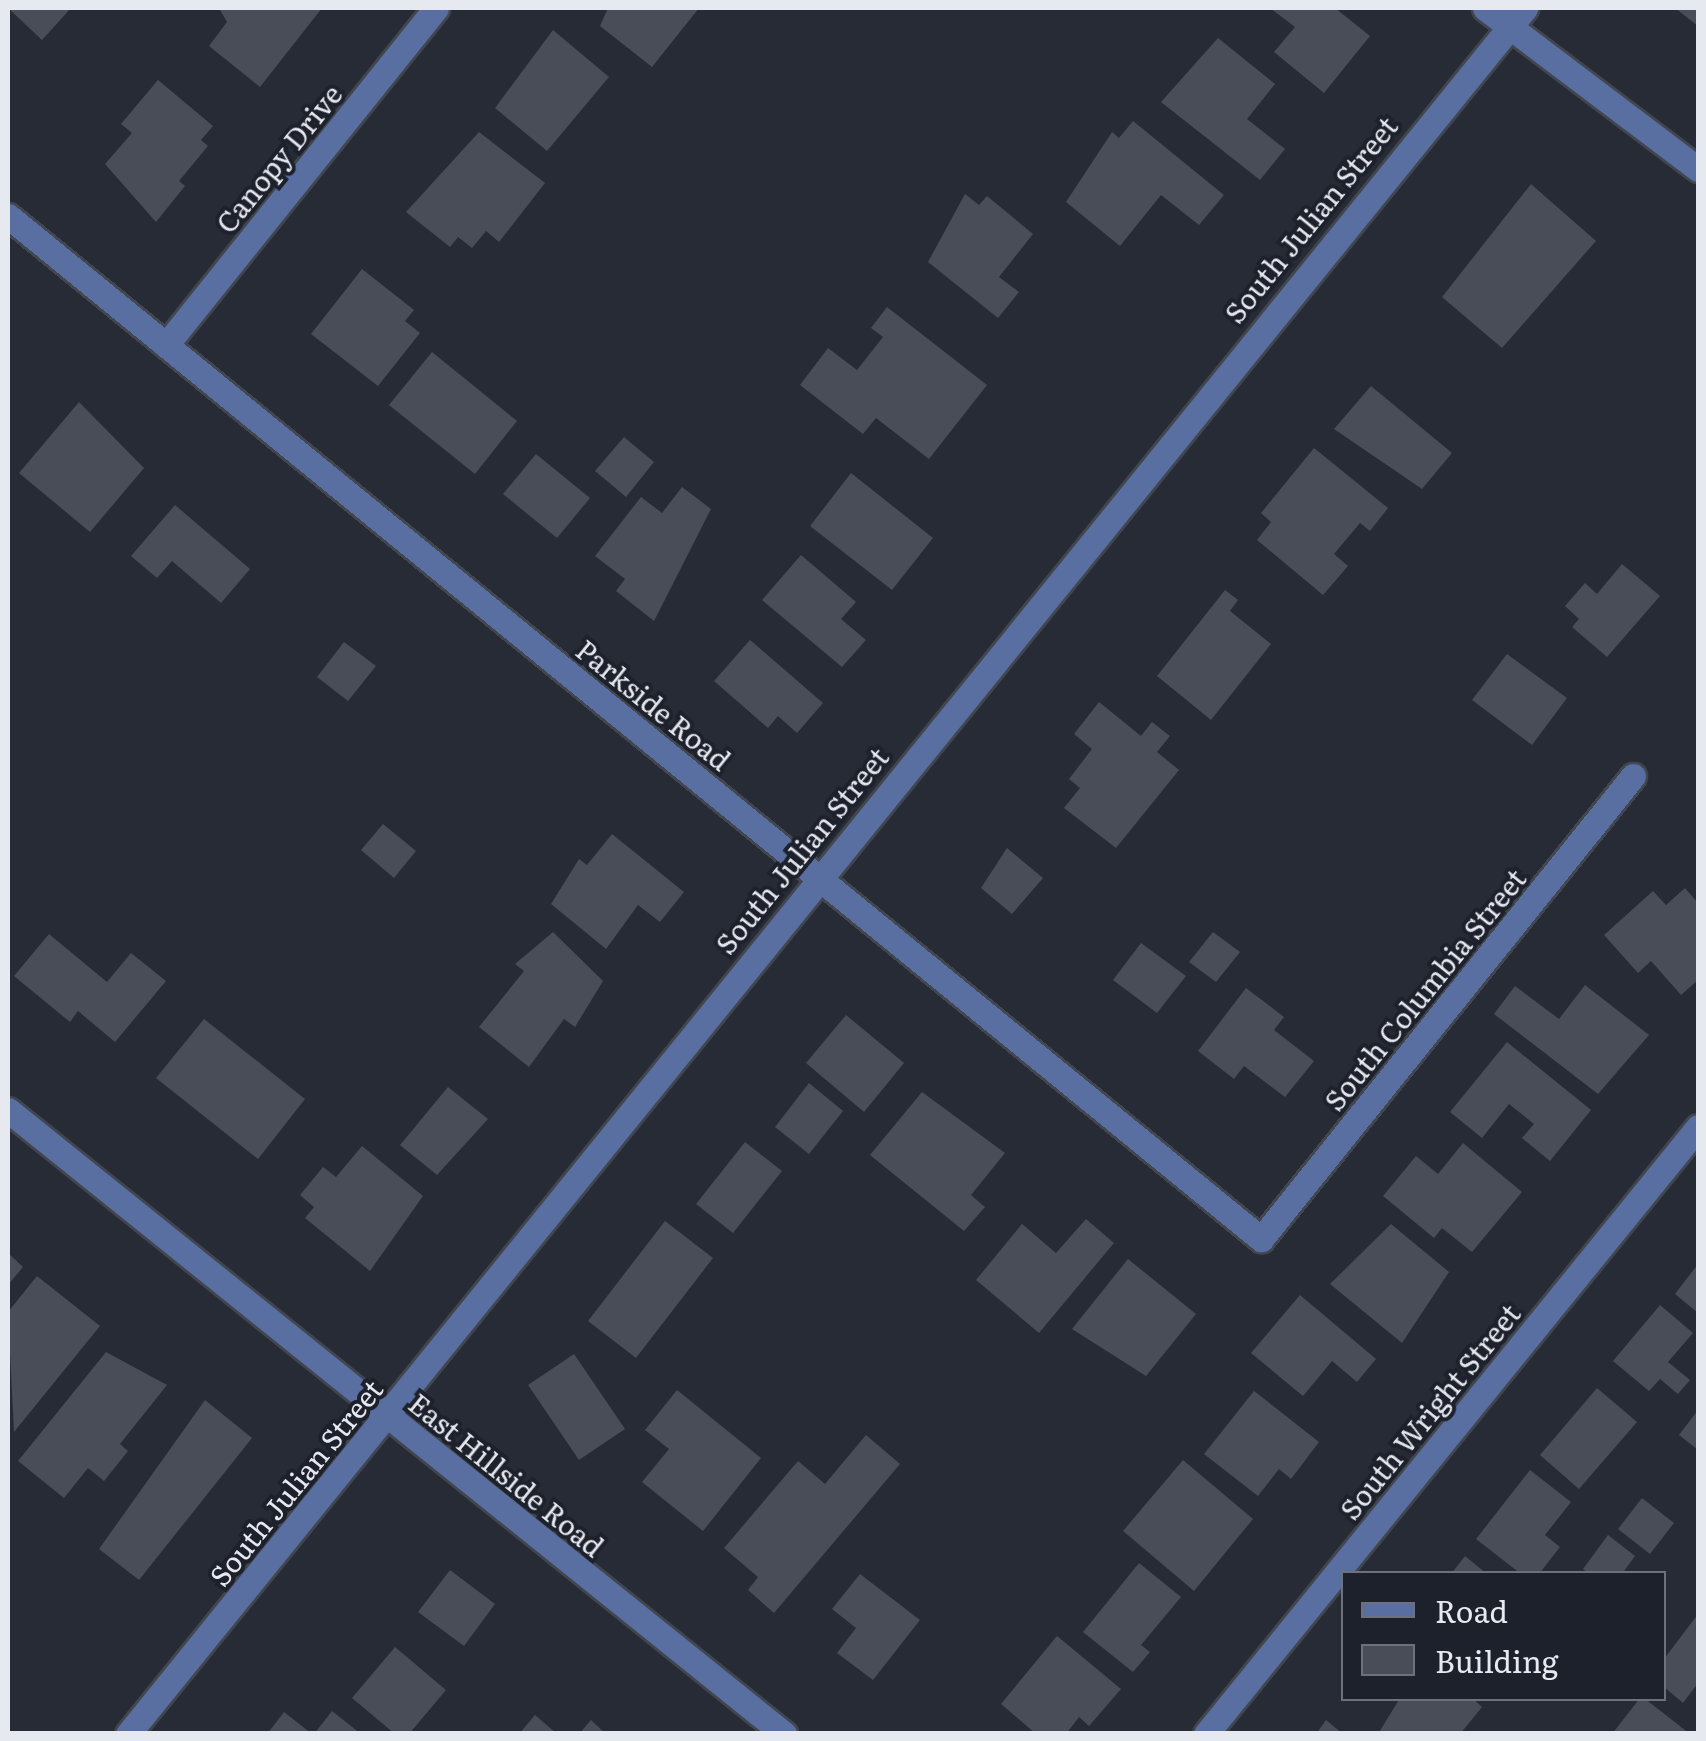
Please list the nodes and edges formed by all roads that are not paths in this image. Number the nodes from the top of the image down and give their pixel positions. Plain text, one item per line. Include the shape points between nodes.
1 (436, 8) edge
2 (1485, 8) edge
3 (1518, 17) edge
4 (1698, 168) edge
5 (8, 216) edge
6 (166, 345) junction
7 (1633, 776) dead end
8 (818, 876) junction
9 (8, 1110) edge
10 (1698, 1127) edge
11 (1261, 1239) joint
12 (386, 1417) junction
13 (128, 1734) edge
14 (784, 1734) edge
15 (1206, 1734) edge

1 - 6 street, Canopy Drive
2 - 3 street
3 - 4 street
3 - 8 street, South Julian Street
5 - 6 street, Parkside Road
6 - 8 street, Parkside Road
7 - 11 street, South Columbia Street
8 - 11 street, Parkside Road
8 - 12 street, South Julian Street
9 - 12 street, East Hillside Road
10 - 15 street, South Wright Street
12 - 13 street, South Julian Street
12 - 14 street, East Hillside Road

